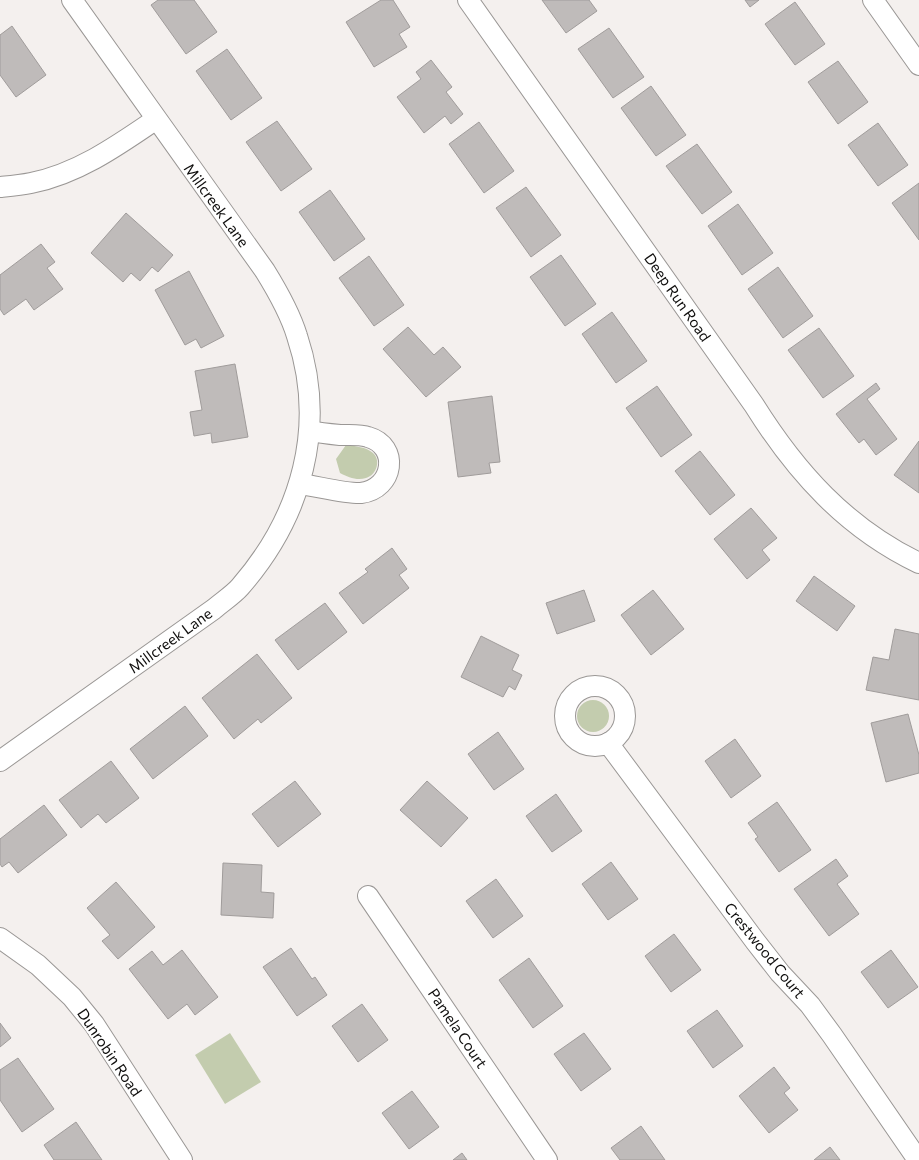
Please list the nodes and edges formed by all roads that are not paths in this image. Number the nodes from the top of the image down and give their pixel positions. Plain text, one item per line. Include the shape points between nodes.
1 (72, 0) edge
2 (468, 0) edge
3 (873, 0) edge
4 (919, 65) edge
5 (156, 120) junction
6 (0, 187) edge
7 (310, 431) junction
8 (300, 484) junction
9 (919, 563) edge
10 (608, 743) dead end
11 (0, 761) edge
12 (368, 896) dead end
13 (0, 938) edge
14 (182, 1160) edge
15 (547, 1160) edge
16 (918, 1160) edge

1 - 5 street, Millcreek Lane
2 - 9 street, Deep Run Road via 800,470 852,521
3 - 4 street
5 - 6 street via 76,167 31,183
5 - 7 street, Millcreek Lane via 283,300 303,356 310,403
7 - 8 street, Millcreek Lane
7 - 8 street via 367,436 379,442 388,454 390,468 376,488 362,493
8 - 11 street, Millcreek Lane via 272,542 239,588
10 - 16 street, Crestwood Court via 755,941 810,1005
12 - 15 street, Pamela Court
13 - 14 street, Dunrobin Road via 38,965 77,1004 113,1052

